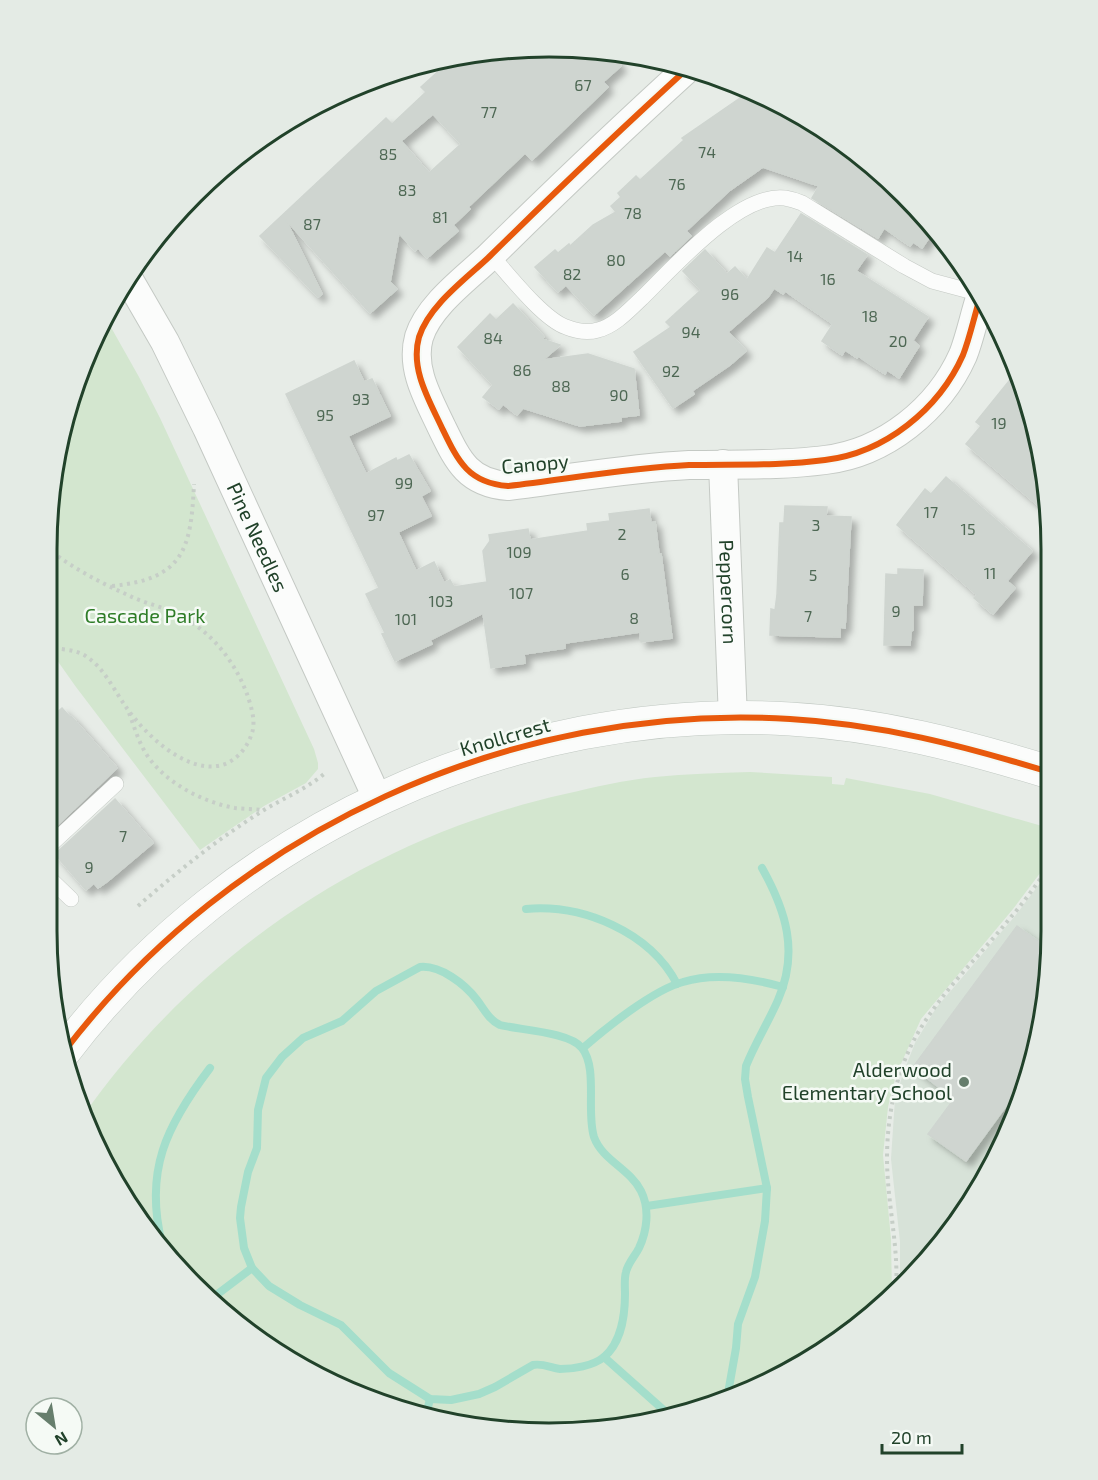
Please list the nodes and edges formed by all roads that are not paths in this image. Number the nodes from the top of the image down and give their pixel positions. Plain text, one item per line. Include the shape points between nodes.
1 (680, 75) edge
2 (491, 255) junction
3 (133, 287) edge
4 (967, 290) edge
5 (977, 307) edge
6 (723, 464) junction
7 (733, 719) junction
8 (1041, 769) edge
9 (117, 784) dead end
10 (378, 800) junction
11 (57, 839) edge
12 (57, 886) edge
13 (71, 899) dead end
14 (70, 1044) edge

1 - 2 street, Canopy
2 - 4 lane via 564,327 598,330 633,307 741,209 783,198 802,203 932,281
2 - 6 street, Canopy via 431,313 417,348 421,381 463,467 487,483 508,486 653,468
3 - 10 street, Pine Needles via 207,428
5 - 6 street, Canopy via 955,370 931,403 898,433 865,450 837,458
6 - 7 street, Peppercorn
7 - 8 street, Knollcrest via 813,721 910,734
7 - 10 street, Knollcrest via 637,725 541,742 441,773
9 - 11 lane
10 - 14 street, Knollcrest via 276,856 200,912 126,981
12 - 13 lane

